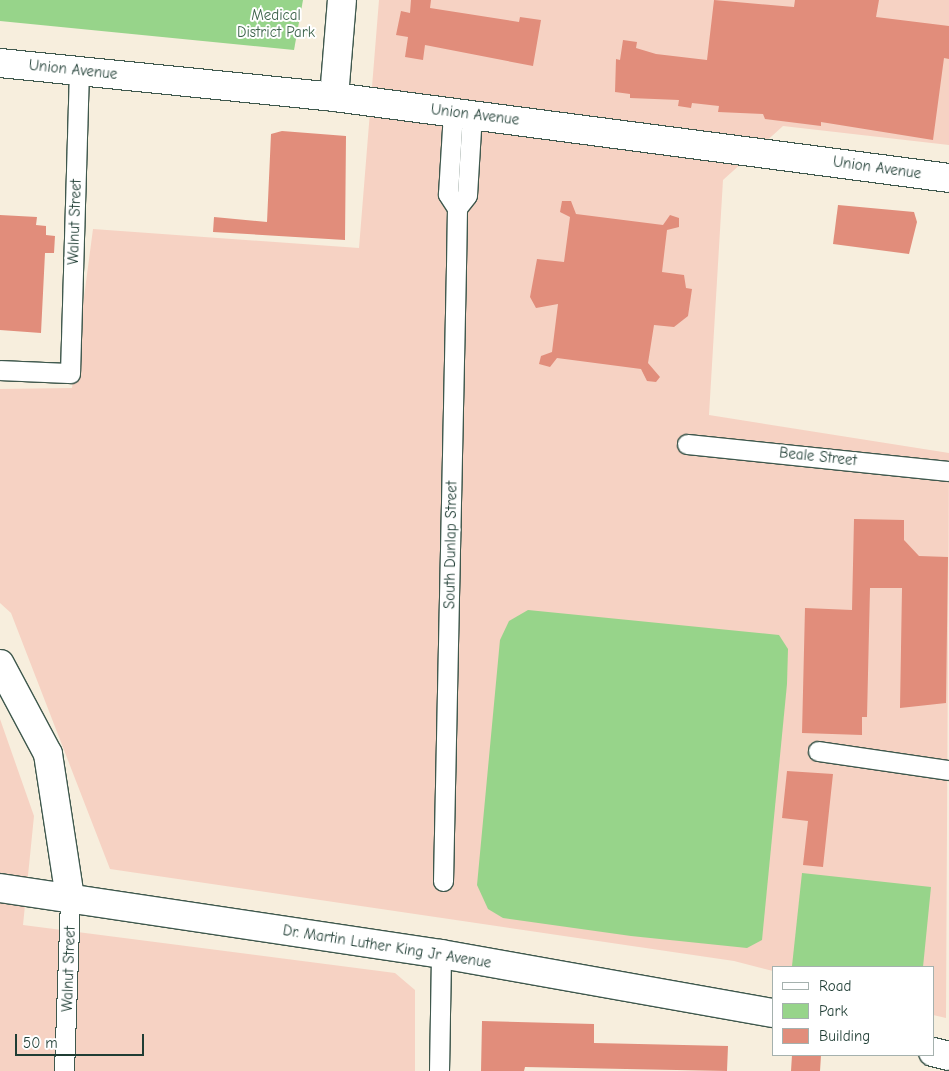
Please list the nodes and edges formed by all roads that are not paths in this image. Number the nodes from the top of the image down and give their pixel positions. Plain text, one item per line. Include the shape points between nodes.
1 (342, 0) edge
2 (0, 63) edge
3 (80, 71) junction
4 (334, 97) junction
5 (463, 113) junction
6 (949, 178) edge
7 (0, 370) edge
8 (687, 444) dead end
9 (949, 471) edge
10 (0, 664) edge
11 (818, 751) dead end
12 (949, 770) edge
13 (443, 881) dead end
14 (0, 888) edge
15 (70, 896) junction
16 (442, 954) junction
17 (772, 1013) edge
18 (934, 1052) edge
19 (949, 1056) edge
20 (64, 1071) edge
21 (439, 1071) edge

1 - 4 main road
2 - 3 main road, Union Avenue
3 - 4 main road, Union Avenue
3 - 7 street, Walnut Street via 70,373
4 - 5 main road, Union Avenue
5 - 6 main road, Union Avenue
5 - 13 street, South Dunlap Street via 467,195 457,208
8 - 9 street, Beale Street
10 - 15 main road via 48,754
11 - 12 street
14 - 15 main road, Dr. Martin Luther King Jr Avenue
15 - 16 main road, Dr. Martin Luther King Jr Avenue
15 - 20 street, Walnut Street
16 - 17 main road, Dr. Martin Luther King Jr Avenue
16 - 21 street
18 - 19 main road

